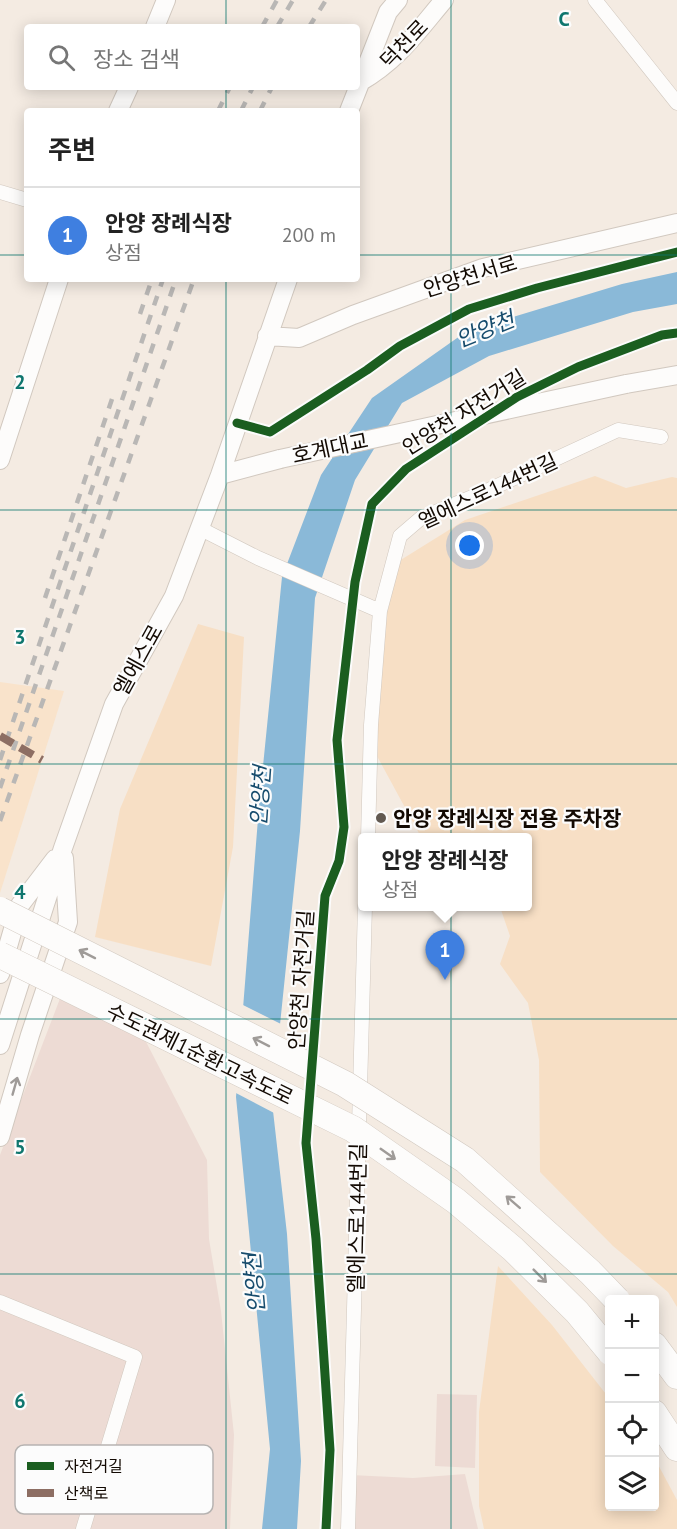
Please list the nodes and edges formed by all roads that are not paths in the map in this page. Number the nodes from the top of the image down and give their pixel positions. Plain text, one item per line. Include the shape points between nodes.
1 (166, 0) edge
2 (398, 0) edge
3 (444, 0) edge
4 (595, 0) edge
5 (156, 24) edge
6 (360, 82) joint
7 (128, 90) edge
8 (357, 90) edge
9 (677, 103) edge
10 (119, 108) edge
11 (350, 108) edge
12 (0, 192) edge
13 (24, 199) edge
14 (677, 224) edge
15 (58, 282) edge
16 (287, 282) edge
17 (267, 336) junction
18 (677, 375) edge
19 (661, 437) dead end
20 (0, 460) edge
21 (220, 475) junction
22 (200, 528) junction
23 (380, 610) junction
24 (368, 833) edge
25 (63, 848) junction
26 (0, 910) edge
27 (365, 911) edge
28 (0, 955) edge
29 (0, 974) edge
30 (0, 1045) edge
31 (0, 1137) edge
32 (613, 1295) edge
33 (0, 1302) edge
34 (607, 1349) edge
35 (657, 1349) edge
36 (677, 1376) edge
37 (659, 1421) edge
38 (108, 1445) edge
39 (677, 1448) edge
40 (88, 1514) edge
41 (83, 1529) edge
42 (348, 1529) edge

1 - 5 street
2 - 6 street via 388,12
3 - 6 street, 덕천로 via 395,58
4 - 9 street
7 - 10 street
8 - 11 street
12 - 13 street
14 - 17 street, 안양천서로 via 483,268 299,338
15 - 20 street
16 - 17 street, 엘에스로
17 - 21 street, 엘에스로
18 - 21 street, 호계대교, bridge
19 - 23 street, 엘에스로144번길 via 618,430 421,518 400,536
21 - 22 street, 엘에스로
22 - 23 street via 258,558
22 - 25 street, 엘에스로 via 174,596 114,704
23 - 24 street, 엘에스로144번길
25 - 29 street via 20,905
25 - 30 street, 엘에스로
31 -> 25 street via 68,922
32 -> 26 highway, 수도권제1순환고속도로, bridge via 465,1160 345,1084
27 - 42 street, 엘에스로144번길
28 -> 34 highway, 수도권제1순환고속도로, bridge via 353,1129 456,1201 513,1249 577,1312
33 - 38 street via 135,1357
35 - 36 highway
37 - 39 highway
40 - 41 street

